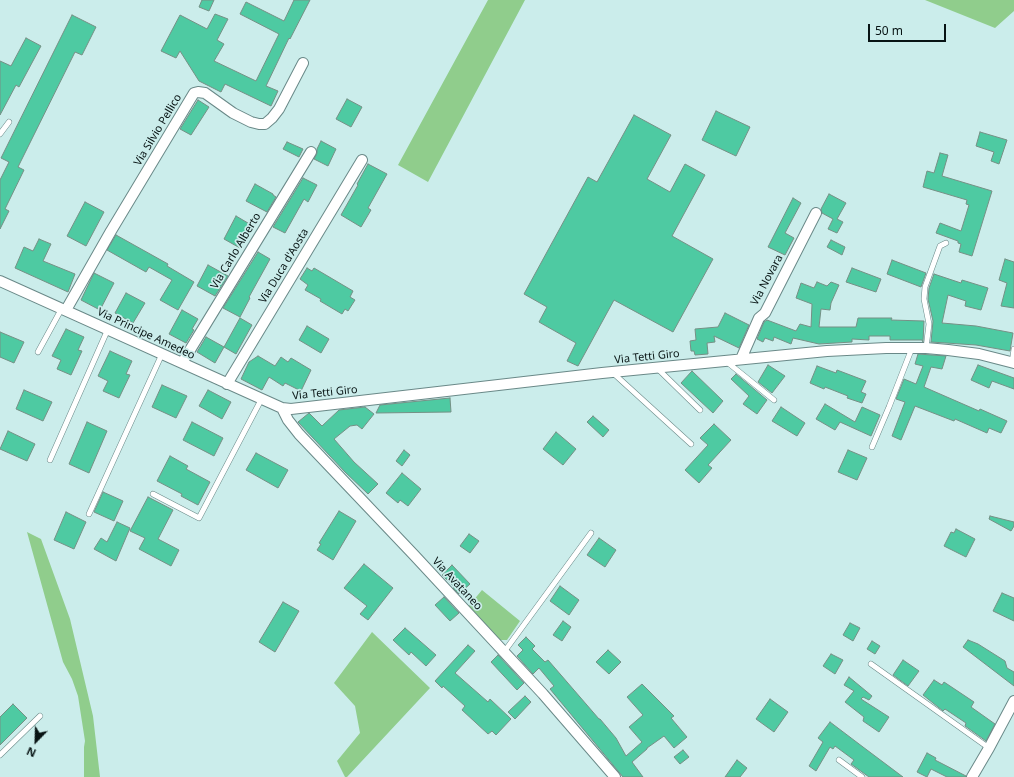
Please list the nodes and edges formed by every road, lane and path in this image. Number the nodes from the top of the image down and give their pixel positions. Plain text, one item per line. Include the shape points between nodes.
1 (303, 63) dead end
2 (9, 122) dead end
3 (0, 134) edge
4 (311, 152) dead end
5 (362, 160) dead end
6 (816, 212) dead end
7 (946, 243) dead end
8 (0, 281) edge
9 (64, 309) junction
10 (108, 329) junction
11 (912, 348) junction
12 (926, 348) junction
13 (1014, 349) edge
14 (38, 352) dead end
15 (162, 354) junction
16 (741, 359) junction
17 (725, 361) junction
18 (182, 363) junction
19 (1013, 363) edge
20 (657, 368) junction
21 (612, 372) junction
22 (227, 384) junction
23 (261, 400) junction
24 (774, 400) dead end
25 (282, 408) junction
26 (700, 410) dead end
27 (691, 444) dead end
28 (872, 447) dead end
29 (50, 460) dead end
30 (153, 494) dead end
31 (89, 514) dead end
32 (591, 533) dead end
33 (504, 652) junction
34 (871, 664) dead end
35 (1014, 701) edge
36 (40, 716) dead end
37 (989, 748) junction
38 (0, 755) edge
39 (839, 760) dead end
40 (615, 777) edge
41 (862, 777) edge
42 (972, 777) edge

1 - 9 street, Via Silvio Pellico via 279,109 265,124 252,122 233,113 205,93 194,93
2 - 3 lane
4 - 18 street, Via Carlo Alberto
5 - 22 street, Via Duca d'Aosta
6 - 16 street, Via Novara via 764,313 759,318
7 - 12 lane via 940,246 925,287 924,299 929,324
8 - 9 street, Via Principe Amedeo
9 - 10 street, Via Principe Amedeo
9 - 14 lane
10 - 15 street, Via Principe Amedeo
10 - 29 lane
11 - 12 street, Via Tetti Giro
11 - 16 street, Via Tetti Giro via 827,351
11 - 28 lane
12 - 19 street, Via Tetti Giro via 979,354
13 - 19 lane
15 - 18 street, Via Principe Amedeo
15 - 31 lane
16 - 17 street, Via Tetti Giro
17 - 20 street, Via Tetti Giro
17 - 24 lane
18 - 22 street, Via Principe Amedeo
20 - 21 street, Via Tetti Giro
20 - 26 lane
21 - 25 street, Via Tetti Giro
21 - 27 lane
22 - 23 street, Via Principe Amedeo
23 - 25 street, Via Principe Amedeo
23 - 30 lane via 199,518
25 - 33 street, Via Avataneo via 299,434
32 - 33 lane
33 - 40 street, Via Avataneo
34 - 37 lane
35 - 37 street
36 - 38 lane
37 - 42 street
39 - 41 lane

